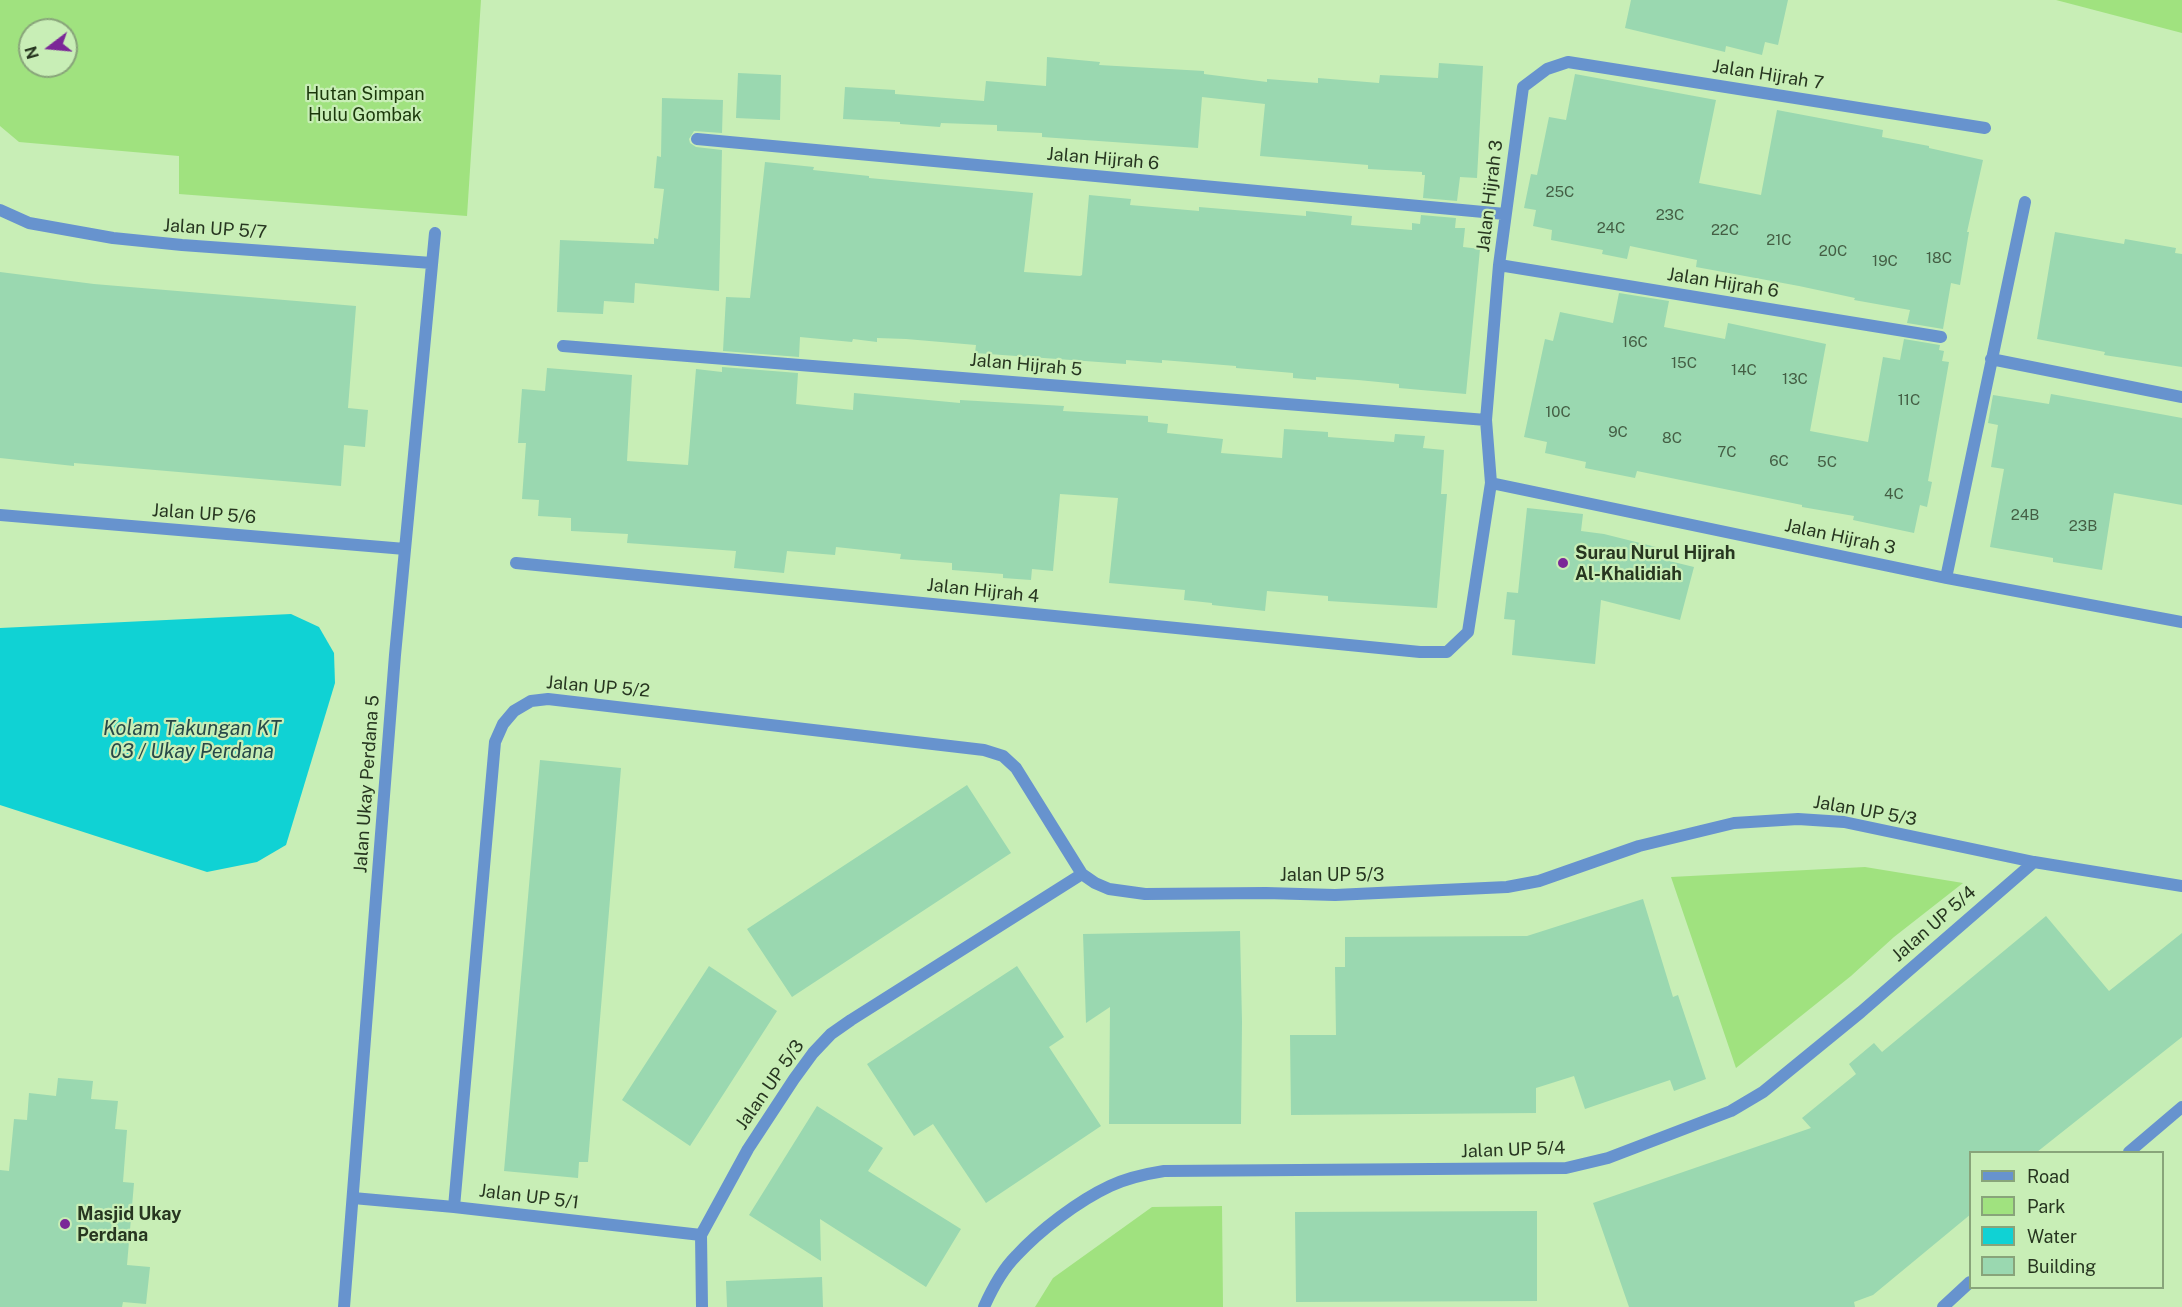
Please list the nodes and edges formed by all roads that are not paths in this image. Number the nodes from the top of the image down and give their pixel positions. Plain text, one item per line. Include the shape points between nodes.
1 (1547, 69) joint
2 (1985, 128) dead end
3 (697, 139) dead end
4 (2025, 202) dead end
5 (0, 210) edge
6 (1505, 214) junction
7 (435, 233) dead end
8 (432, 263) junction
9 (1499, 265) junction
10 (1941, 337) dead end
11 (563, 346) dead end
12 (1991, 359) junction
13 (2182, 397) edge
14 (1486, 420) junction
15 (1491, 483) junction
16 (0, 516) edge
17 (405, 549) junction
18 (516, 563) dead end
19 (1946, 578) junction
20 (2182, 622) edge
21 (1448, 652) joint
22 (2034, 862) junction
23 (1082, 874) junction
24 (2182, 886) edge
25 (2182, 1107) edge
26 (2130, 1151) edge
27 (353, 1198) junction
28 (454, 1207) junction
29 (701, 1235) junction
30 (1969, 1284) edge
31 (344, 1307) edge
32 (702, 1307) edge
33 (984, 1307) edge
34 (1943, 1307) edge

1 - 2 street, Jalan Hijrah 7 via 1568,62
1 - 6 street, Jalan Hijrah 3 via 1523,87
3 - 6 street, Jalan Hijrah 6
4 - 12 street
5 - 8 street, Jalan UP 5/7 via 29,223 113,238
6 - 9 street, Jalan Hijrah 3
7 - 8 street, Jalan Ukay Perdana 5
8 - 17 street, Jalan Ukay Perdana 5
9 - 10 street, Jalan Hijrah 6
9 - 14 street, Jalan Hijrah 3
11 - 14 street, Jalan Hijrah 5
12 - 13 street
12 - 19 street
14 - 15 street, Jalan Hijrah 3
15 - 19 street, Jalan Hijrah 3
15 - 21 street, Jalan Hijrah 3 via 1468,632
16 - 17 street, Jalan UP 5/6
17 - 27 street, Jalan Ukay Perdana 5
18 - 21 street, Jalan Hijrah 4
19 - 20 street, Jalan Hijrah 3
22 - 23 street, Jalan UP 5/3 via 1844,822 1798,819 1734,823 1639,846 1539,881 1507,887 1335,895 1145,894 1109,889
22 - 24 street, Jalan UP 5/3
22 - 33 street, Jalan UP 5/4 via 1861,1012 1763,1092 1731,1111 1608,1158 1566,1168 1164,1171 1132,1177 1089,1197 1015,1256
23 - 28 street, Jalan UP 5/2 via 1016,768 1003,756 984,750 638,708 531,700 514,711 495,742
23 - 29 street, Jalan UP 5/3 via 831,1034 813,1053 748,1149
25 - 26 street
27 - 28 street, Jalan UP 5/1
27 - 31 street, Jalan Ukay Perdana 5
28 - 29 street, Jalan UP 5/1
29 - 32 street, Jalan UP 5/3
30 - 34 street

